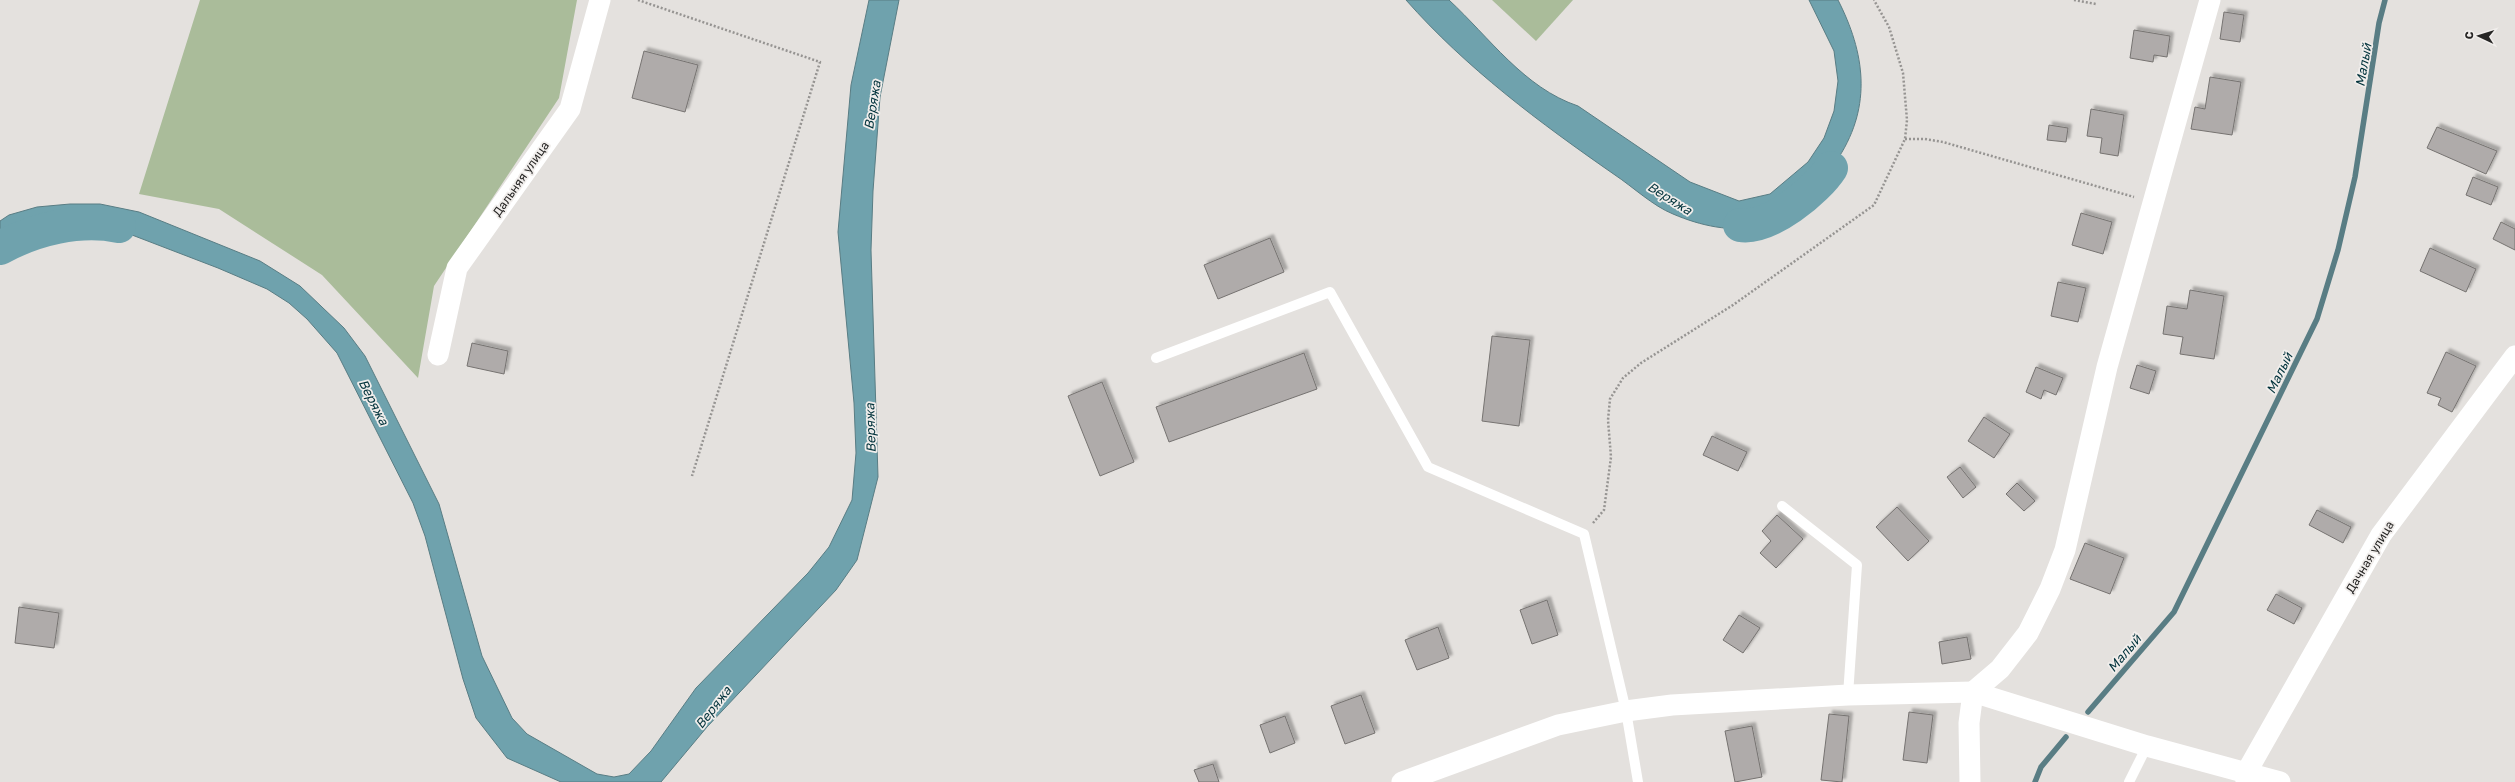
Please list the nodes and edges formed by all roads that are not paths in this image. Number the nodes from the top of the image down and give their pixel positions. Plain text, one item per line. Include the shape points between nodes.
1 (600, 0) edge
2 (2210, 0) edge
3 (438, 355) dead end
4 (2515, 356) edge
5 (1156, 358) dead end
6 (1782, 506) dead end
7 (1973, 692) junction
8 (1848, 694) junction
9 (1626, 711) junction
10 (2147, 746) junction
11 (2246, 778) edge
12 (1402, 782) edge
13 (1638, 782) edge
14 (1970, 782) edge
15 (2129, 782) edge
16 (2280, 782) edge

1 - 3 street, Дальняя улица via 570,108 457,268
2 - 7 street via 2107,367 2065,550 2050,589 2028,633 2000,669
4 - 11 street, Дачная улица via 2381,535
5 - 9 lane via 1330,292 1428,467 1584,534
6 - 8 lane via 1857,565
7 - 8 street
7 - 10 street
7 - 14 street via 1969,722
8 - 9 street via 1672,705
9 - 12 street via 1558,725
9 - 13 lane
10 - 11 street
10 - 15 lane
11 - 16 street

